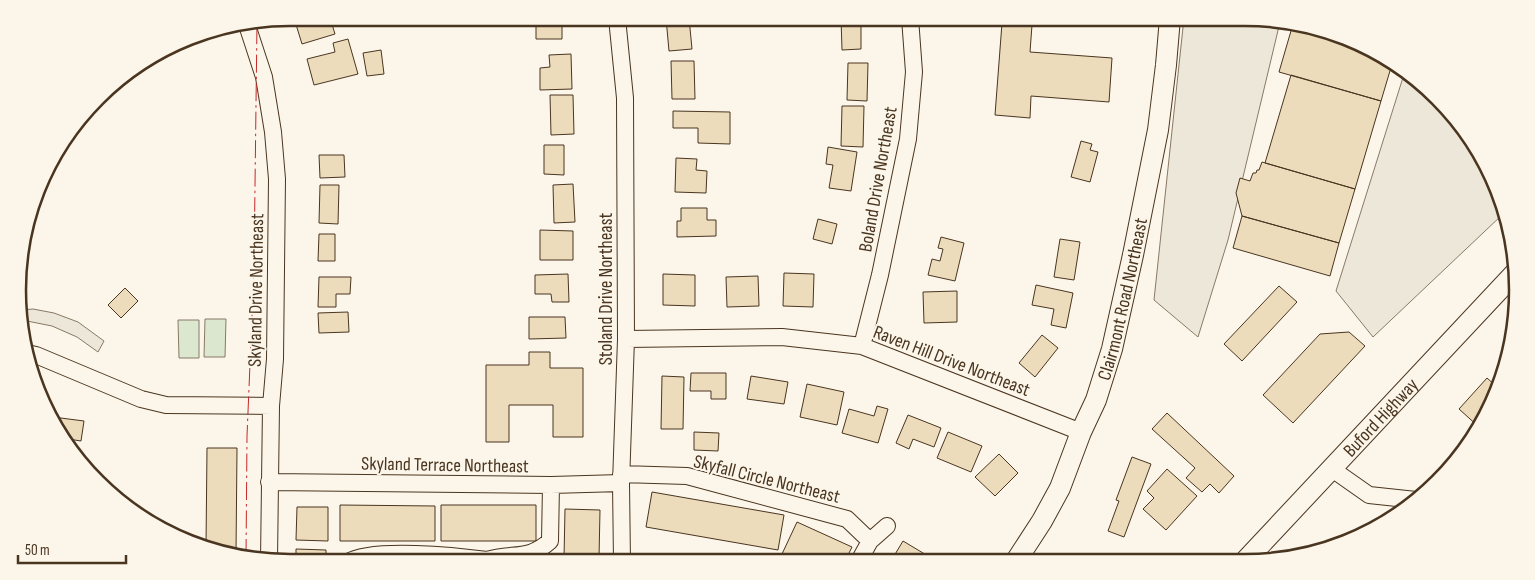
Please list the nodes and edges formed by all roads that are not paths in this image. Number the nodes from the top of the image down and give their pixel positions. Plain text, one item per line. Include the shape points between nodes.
1 (618, 26) edge
2 (911, 26) edge
3 (1169, 26) edge
4 (249, 30) edge
5 (1508, 280) edge
6 (626, 339) junction
7 (862, 346) junction
8 (34, 355) edge
9 (270, 406) junction
10 (1080, 432) junction
11 (1332, 469) junction
12 (621, 479) junction
13 (269, 482) junction
14 (551, 485) junction
15 (1406, 499) edge
16 (887, 526) dead end
17 (621, 537) junction
18 (870, 542) junction
19 (269, 553) edge
20 (521, 554) edge
21 (622, 554) edge
22 (630, 554) edge
23 (863, 554) edge
24 (1021, 554) edge
25 (1252, 554) edge

1 - 6 street, Stoland Drive Northeast via 625,98
2 - 7 street, Boland Drive Northeast via 914,72 908,139
3 - 10 main road, Clairmont Road Northeast via 1158,130 1123,303 1096,400
4 - 9 street, Skyland Drive Northeast via 264,77 277,179 275,359
5 - 11 main road, Buford Highway
6 - 7 street, Raven Hill Drive Northeast via 782,337
6 - 12 street, Stoland Drive Northeast
7 - 10 street, Raven Hill Drive Northeast
8 - 9 street via 141,399 166,405
9 - 13 street, Skyland Drive Northeast
10 - 24 main road, Clairmont Road Northeast via 1060,488
11 - 15 street via 1369,496
11 - 25 main road, Buford Highway
12 - 14 street, Skyland Terrace Northeast
12 - 17 street, Stoland Drive Northeast
12 - 18 street, Skyfall Circle Northeast via 687,476 847,519
13 - 14 street, Skyland Terrace Northeast
13 - 19 street, Skyland Drive Northeast
14 - 20 street via 550,541 532,553
16 - 18 street
17 - 21 street, Stoland Drive Northeast
17 - 22 street
18 - 23 street

